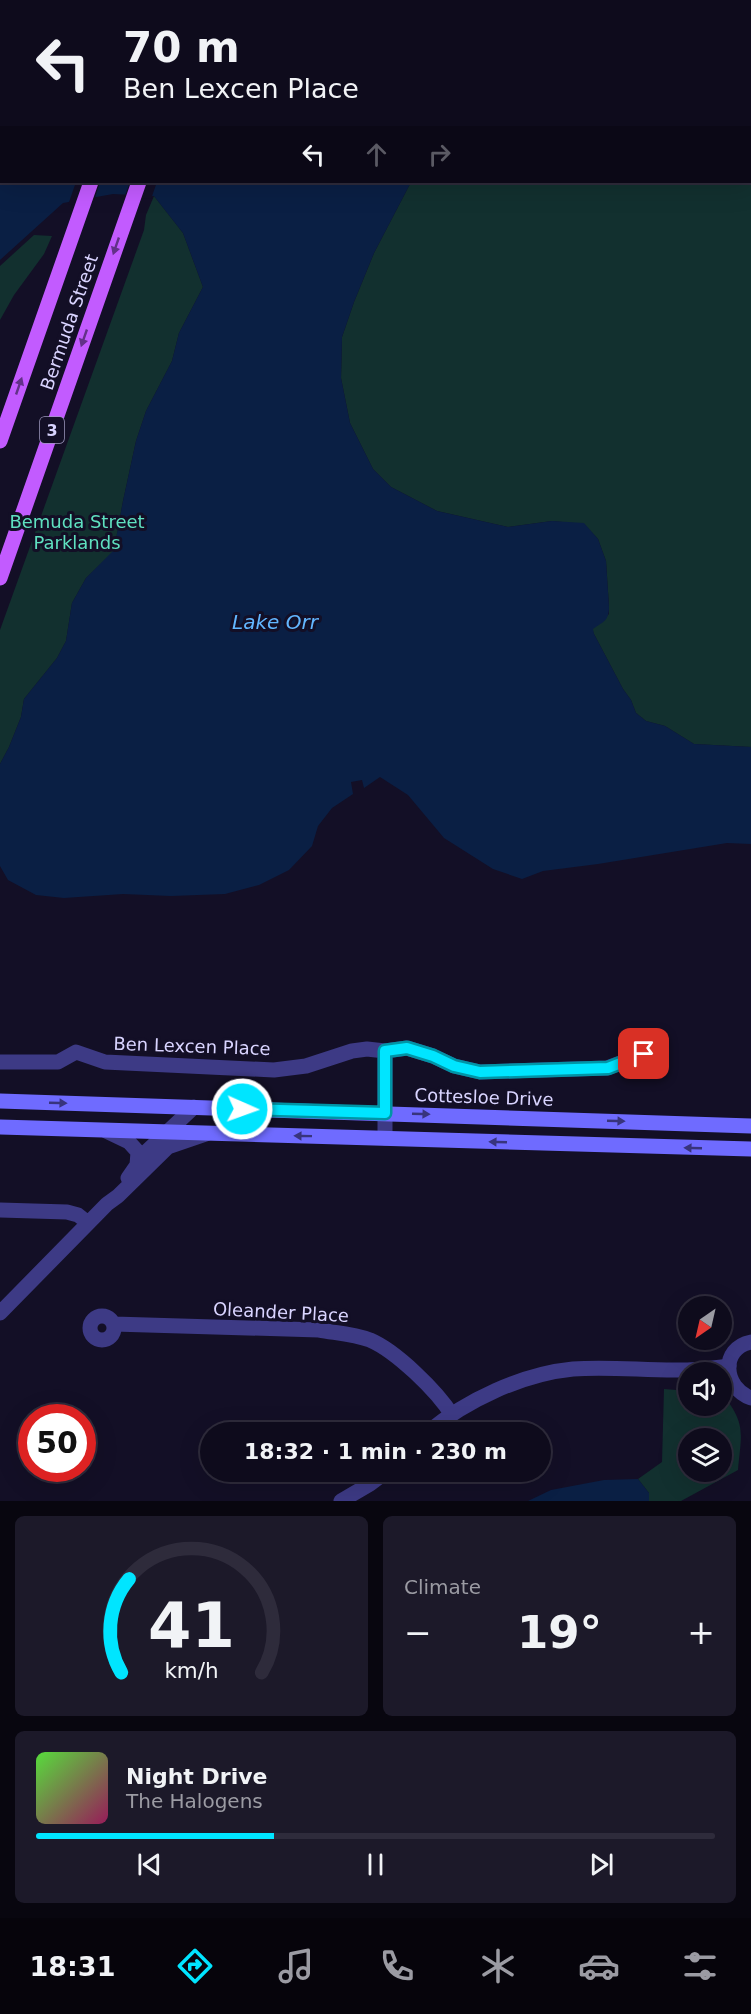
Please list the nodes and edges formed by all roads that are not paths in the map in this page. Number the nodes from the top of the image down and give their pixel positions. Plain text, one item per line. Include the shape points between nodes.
1 (91, 183) edge
2 (139, 183) edge
3 (0, 441) edge
4 (0, 578) edge
5 (385, 1051) junction
6 (644, 1054) dead end
7 (0, 1062) edge
8 (0, 1101) edge
9 (194, 1107) junction
10 (385, 1113) junction
11 (751, 1126) edge
12 (0, 1127) edge
13 (104, 1130) junction
14 (166, 1132) junction
15 (210, 1133) junction
16 (385, 1138) junction
17 (751, 1149) edge
18 (137, 1166) junction
19 (107, 1204) junction
20 (0, 1210) edge
21 (88, 1223) junction
22 (0, 1313) edge
23 (114, 1324) dead end
24 (749, 1341) edge
25 (730, 1362) edge
26 (678, 1370) edge
27 (732, 1383) edge
28 (751, 1398) edge
29 (452, 1415) junction
30 (442, 1422) edge
31 (373, 1482) edge
32 (341, 1501) edge

3 -> 1 main road, Bermuda Street
2 -> 4 main road, Bermuda Street / 3
5 - 6 street, Ben Lexcen Place via 407,1048 480,1072 608,1068
5 - 7 street, Ben Lexcen Place via 352,1051 306,1066 274,1070 105,1062 76,1052 58,1062
5 - 10 street
8 -> 9 main road, Cottesloe Drive
9 - 10 main road, Cottesloe Drive
9 - 14 street
10 -> 11 main road, Cottesloe Drive
10 - 16 street
12 - 13 main road
13 - 14 main road
13 - 18 street via 134,1145
14 - 15 main road
14 - 18 street
16 -> 15 main road
15 - 19 street via 168,1147
17 -> 16 main road
18 - 19 street
19 - 21 street
20 - 21 street via 67,1212
21 - 22 street
23 - 29 street, Oleander Place via 351,1334 389,1350 444,1402
24 - 25 street via 735,1351
26 - 29 street via 595,1368 540,1375
27 - 28 street
29 - 30 street
31 - 32 street

